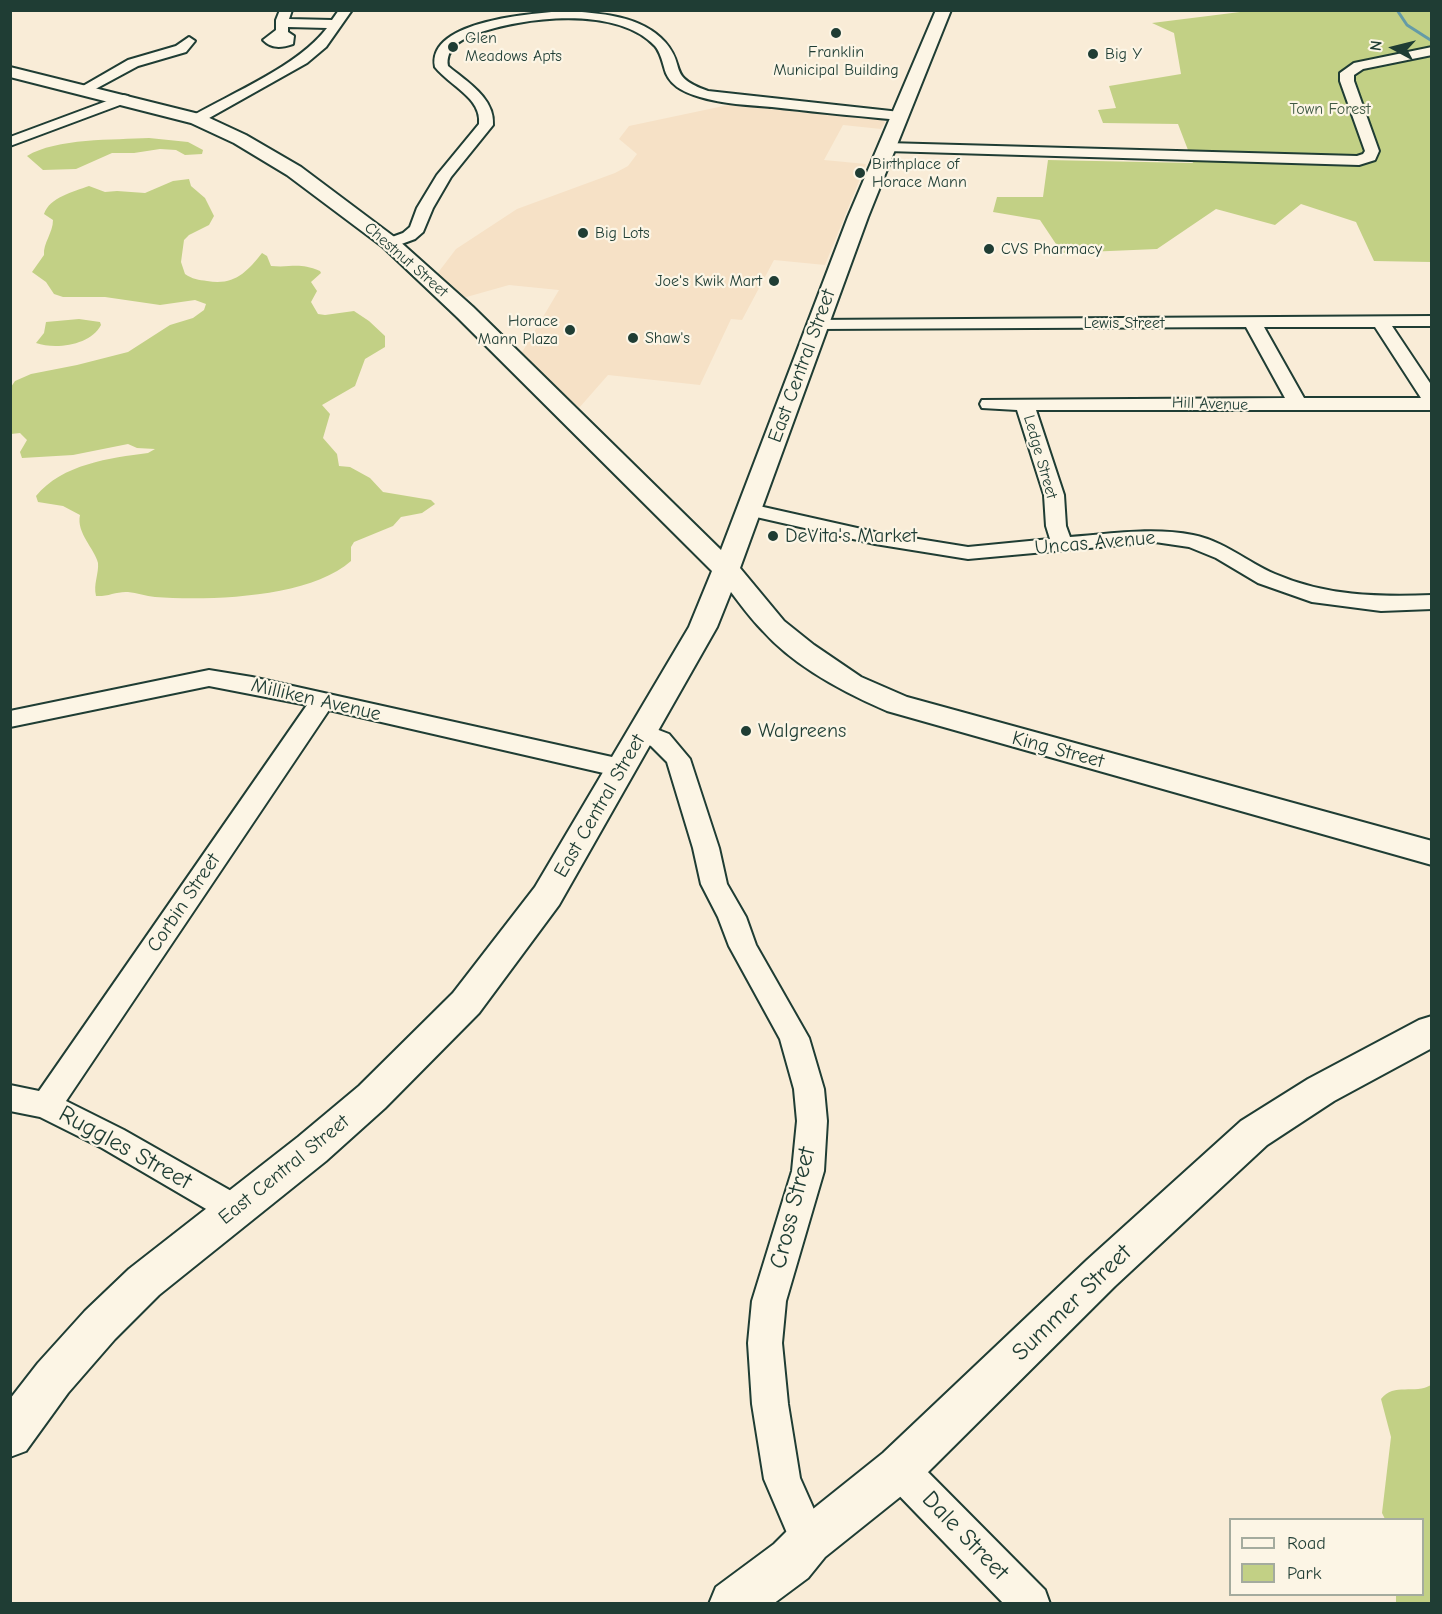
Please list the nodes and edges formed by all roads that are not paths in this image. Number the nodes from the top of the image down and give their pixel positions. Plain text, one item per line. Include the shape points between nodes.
1 (293, 10) edge
2 (346, 10) edge
3 (944, 10) edge
4 (283, 19) edge
5 (337, 24) junction
6 (189, 41) dead end
7 (1431, 51) edge
8 (10, 72) edge
9 (82, 90) junction
10 (123, 99) junction
11 (900, 116) junction
12 (197, 119) junction
13 (10, 142) edge
14 (887, 147) junction
15 (390, 243) junction
16 (1380, 321) junction
17 (1431, 321) edge
18 (1252, 322) junction
19 (817, 324) junction
20 (1431, 402) edge
21 (988, 404) dead end
22 (1298, 404) junction
23 (1025, 405) junction
24 (750, 510) junction
25 (686, 532) junction
26 (1062, 544) junction
27 (727, 570) junction
28 (1431, 602) edge
29 (703, 627) junction
30 (774, 627) junction
31 (322, 702) junction
32 (10, 719) edge
33 (643, 732) junction
34 (621, 768) junction
35 (1431, 853) edge
36 (1431, 1030) edge
37 (10, 1098) edge
38 (46, 1105) junction
39 (236, 1210) junction
40 (10, 1435) edge
41 (899, 1469) junction
42 (809, 1541) junction
43 (733, 1604) edge
44 (1031, 1604) edge

1 - 4 street
2 - 5 street
3 - 11 main road, East Central Street
4 - 5 street
5 - 12 street via 302,60
6 - 9 street via 181,49 133,63
7 - 14 street via 1359,66 1347,73 1372,151 1370,157 1359,161
8 - 9 main road, Chestnut Street
9 - 10 main road, Chestnut Street
10 - 12 main road, Chestnut Street
10 - 13 street
11 - 14 main road, East Central Street
11 - 15 street via 734,99 696,91 675,80 661,45 648,33 623,23 554,16 499,22 460,36 442,55 440,63 445,71 485,109 486,124 445,175 417,229
12 - 15 main road, Chestnut Street via 294,171
14 - 19 main road, East Central Street
15 - 25 main road, Chestnut Street via 465,312
16 - 17 street, Lewis Street
16 - 18 street, Lewis Street
16 - 20 street
18 - 19 street, Lewis Street
18 - 22 street
19 - 24 main road, East Central Street
20 - 22 street, Hill Avenue
21 - 23 street, Hill Avenue
22 - 23 street, Hill Avenue
23 - 26 street, Ledge Street via 1054,495 1056,526
24 - 25 main road via 734,529 722,534
24 - 26 street, Uncas Avenue via 875,538 968,553
24 - 27 main road, East Central Street
25 - 27 main road, Chestnut Street
26 - 28 street, Uncas Avenue via 1155,536 1193,541 1224,553 1266,578 1320,597 1381,604
27 - 29 main road, East Central Street
27 - 30 main road, King Street
29 - 30 main road via 733,615 749,616
29 - 33 main road, East Central Street
30 - 35 main road, King Street via 851,684 897,704
31 - 32 street, Milliken Avenue via 209,678
31 - 34 street, Milliken Avenue
31 - 38 street, Corbin Street
33 - 34 main road, East Central Street
33 - 42 street, Cross Street via 660,740 678,759 714,884 794,1038 809,1089 812,1121 808,1171 769,1301 765,1343 782,1479
34 - 39 main road, East Central Street via 547,896 466,1003 372,1097
36 - 41 main road, Summer Street via 1321,1090 1254,1133 1101,1273
37 - 38 street, Ruggles Street
38 - 39 street, Ruggles Street
39 - 40 main road, East Central Street via 144,1282 100,1325
41 - 42 main road, Summer Street
41 - 44 street, Dale Street
42 - 43 main road, Summer Street via 791,1561

